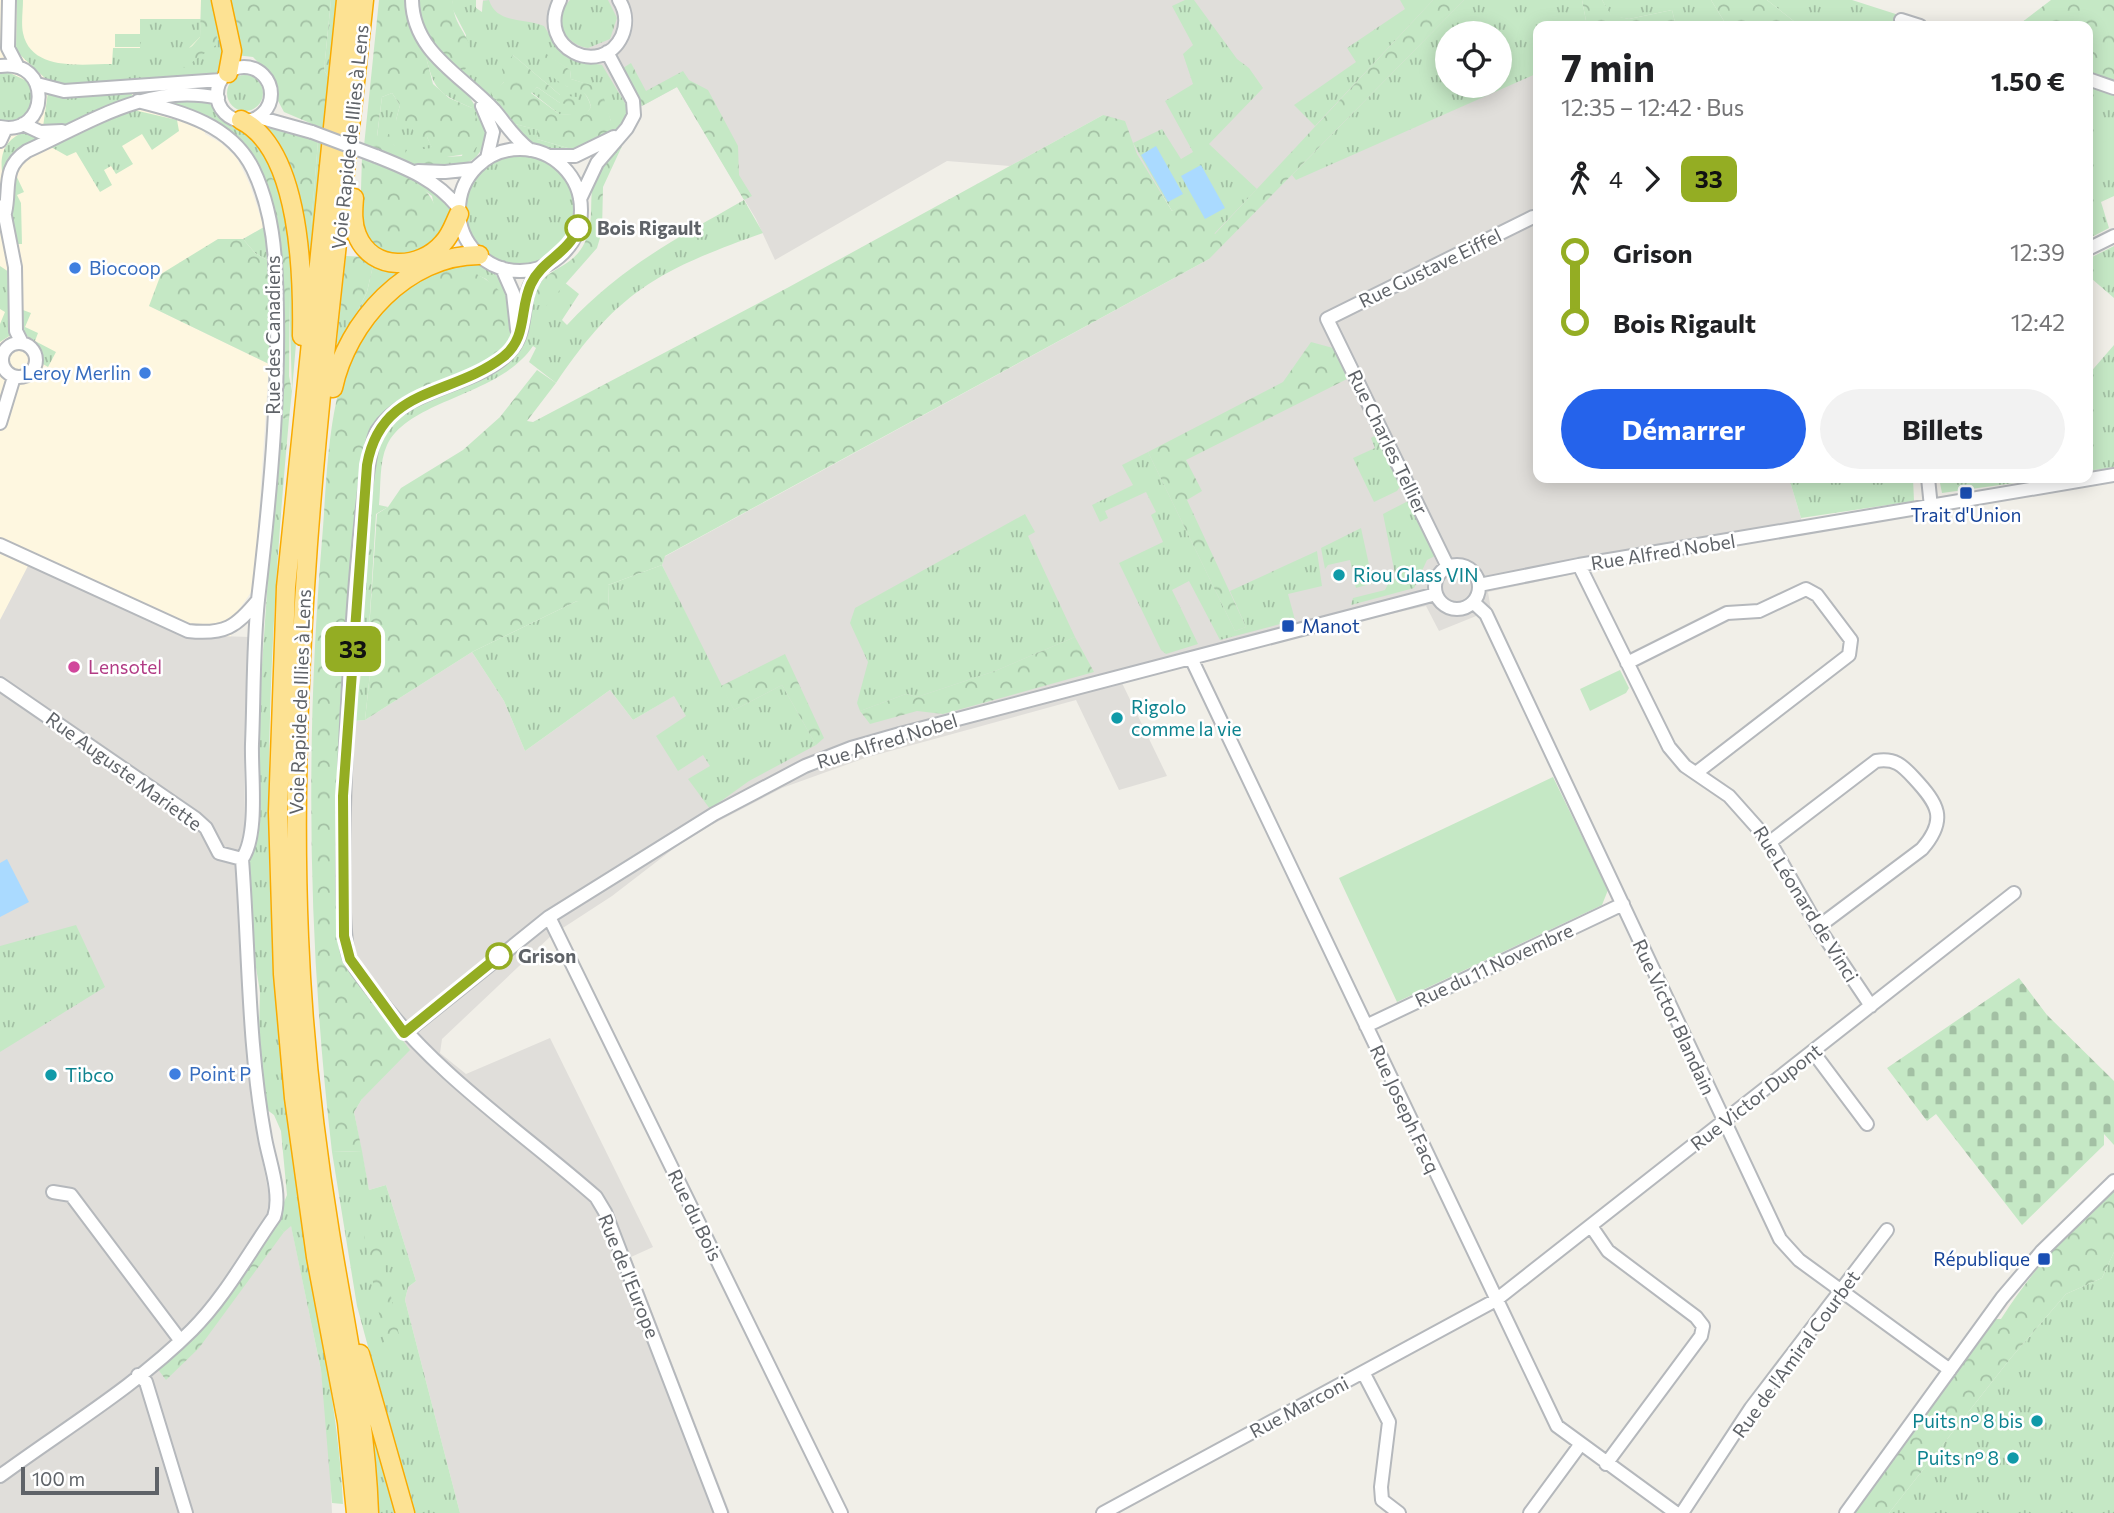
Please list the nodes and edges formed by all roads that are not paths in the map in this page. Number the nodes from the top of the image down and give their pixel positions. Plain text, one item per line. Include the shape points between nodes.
1 (9, 0) edge
2 (221, 0) edge
3 (346, 0) edge
4 (364, 0) edge
5 (412, 0) edge
6 (560, 0) edge
7 (619, 0) edge
8 (1901, 20) dead end
9 (1904, 21) edge
10 (8, 48) junction
11 (607, 52) junction
12 (0, 59) edge
13 (0, 66) edge
14 (18, 67) junction
15 (225, 77) junction
16 (2093, 81) edge
17 (37, 83) junction
18 (2114, 88) edge
19 (472, 91) junction
20 (271, 96) junction
21 (218, 98) junction
22 (138, 101) junction
23 (353, 106) junction
24 (249, 119) junction
25 (23, 124) junction
26 (292, 125) junction
27 (3, 128) edge
28 (76, 128) junction
29 (620, 134) junction
30 (0, 141) edge
31 (530, 150) junction
32 (550, 156) junction
33 (487, 158) junction
34 (474, 169) junction
35 (414, 170) junction
36 (0, 192) edge
37 (580, 199) junction
38 (458, 211) junction
39 (5, 214) junction
40 (1533, 217) edge
41 (2114, 236) edge
42 (2093, 246) edge
43 (479, 255) junction
44 (542, 267) junction
45 (502, 268) junction
46 (1327, 318) joint
47 (517, 339) junction
48 (22, 343) junction
49 (1, 354) edge
50 (14, 377) junction
51 (305, 414) junction
52 (0, 423) edge
53 (320, 427) junction
54 (2114, 475) edge
55 (2093, 479) edge
56 (1929, 483) edge
57 (2068, 483) edge
58 (1931, 507) junction
59 (0, 545) edge
60 (1578, 565) junction
61 (1448, 567) junction
62 (1479, 585) junction
63 (1436, 594) junction
64 (258, 600) junction
65 (1473, 602) junction
66 (239, 623) junction
67 (257, 640) junction
68 (1191, 658) junction
69 (1627, 663) junction
70 (0, 684) edge
71 (1696, 773) junction
72 (1770, 842) junction
73 (242, 859) junction
74 (2014, 893) dead end
75 (1623, 904) junction
76 (549, 917) junction
77 (1818, 927) junction
78 (1871, 1006) junction
79 (1366, 1026) junction
80 (404, 1033) junction
81 (1813, 1052) junction
82 (1723, 1123) junction
83 (1867, 1125) dead end
84 (2114, 1181) edge
85 (53, 1192) dead end
86 (1591, 1226) junction
87 (1887, 1230) dead end
88 (337, 1278) junction
89 (1843, 1290) junction
90 (1496, 1300) junction
91 (180, 1340) junction
92 (1950, 1370) junction
93 (1363, 1372) junction
94 (138, 1375) junction
95 (1580, 1445) junction
96 (1606, 1464) junction
97 (0, 1476) edge
98 (186, 1513) edge
99 (356, 1513) edge
100 (369, 1513) edge
101 (405, 1513) edge
102 (721, 1513) edge
103 (841, 1513) edge
104 (1103, 1513) edge
105 (1399, 1513) edge
106 (1530, 1513) edge
107 (1676, 1513) edge
108 (1682, 1513) edge
109 (1846, 1513) edge

1 - 10 street
2 - 15 highway via 232,51
3 - 51 highway
4 - 23 highway, Voie Rapide de Illies à Lens
5 - 19 street via 426,45
6 - 11 street via 553,23 566,48 588,57
7 - 11 street via 626,17 625,30
8 - 9 street
10 - 12 street
10 - 14 street
11 - 29 street via 634,107 632,122
13 - 14 street
14 - 17 street
15 - 17 street via 64,91
15 - 20 street via 240,67 256,69 268,80
15 - 21 street
16 - 18 street
17 - 25 street via 36,111
19 - 31 street
19 - 33 street via 493,132
20 - 24 street via 269,104
20 - 26 street
21 - 22 street via 179,93
21 - 24 street via 226,113
22 - 28 street
22 - 64 street, Rue des Canadiens via 203,121 241,150 257,180 271,231 276,359 267,530
23 - 38 highway via 359,126 353,220 369,252 398,264 425,258 449,237
23 - 53 highway, Voie Rapide de Illies à Lens
24 - 26 street
24 - 51 highway via 284,179 295,218 301,261 299,390
25 - 27 street
25 - 28 street via 40,132
26 - 35 street, bridge
27 - 30 street
28 - 39 street via 26,151 14,162 7,176
29 - 32 street via 582,154
29 - 37 street via 597,163
31 - 32 street
31 - 33 street via 508,150
32 - 37 street via 568,172
33 - 34 street
34 - 35 street via 445,173
34 - 38 street via 463,187
35 - 38 street via 439,186
36 - 39 street
37 - 44 street via 575,236 564,252
38 - 43 street via 464,235
39 - 48 street via 15,259 16,331
40 - 46 street, Rue Gustave Eiffel
41 - 42 street
43 - 45 street
43 - 53 highway via 450,257 434,264 373,308 343,352 328,414
44 - 45 street via 523,271
44 - 47 street via 527,292 524,325
45 - 47 street via 513,293
46 - 61 street, Rue Charles Tellier
47 - 80 street, Rue de l'Europe via 502,358 394,412 374,437 367,465 343,796 344,936 350,959
48 - 49 street via 10,345
48 - 50 street via 35,354 36,366 25,377
49 - 50 street via 5,371
50 - 52 street
51 - 99 highway via 282,650 279,866 285,999 308,1209 347,1422
53 - 88 highway, Voie Rapide de Illies à Lens via 299,651 296,879 311,1096
54 - 55 street, Rue Alfred Nobel
56 - 58 street
57 - 58 street, Rue Alfred Nobel
58 - 60 street, Rue Alfred Nobel
59 - 66 street via 188,631 207,633
60 - 62 street, Rue Alfred Nobel
60 - 69 street, Rue Léonard de Vinci
61 - 62 street via 1471,570
61 - 63 street via 1435,581
62 - 65 street
63 - 65 street via 1443,605 1455,609
63 - 68 street, Rue Alfred Nobel
64 - 66 street
64 - 67 street, Rue des Canadiens
65 - 75 street, Rue Victor Blandain via 1486,614
66 - 67 street
67 - 73 street, Rue des Canadiens via 251,831
68 - 76 street, Rue Alfred Nobel via 821,759 714,814
68 - 79 street, Rue Joseph Facq
69 - 71 street, Rue Léonard de Vinci via 1669,747
69 - 71 street via 1727,613 1759,611 1798,591 1811,590 1851,640 1849,655
70 - 73 street, Rue Auguste Mariette via 195,818 219,853
71 - 72 street, Rue Léonard de Vinci via 1729,796
72 - 77 street, Rue Léonard de Vinci
72 - 77 street via 1876,761 1899,763 1936,802 1933,836 1922,849
73 - 91 street, Rue des Canadiens via 255,1061 277,1210 209,1311
74 - 78 street, Rue Victor Dupont
75 - 79 street, Rue du 11 Novembre
75 - 82 street, Rue Victor Blandain
76 - 80 street, Rue Alfred Nobel
76 - 103 street, Rue du Bois
77 - 78 street, Rue Léonard de Vinci
78 - 81 street, Rue Victor Dupont
79 - 90 street, Rue Joseph Facq
80 - 102 street, Rue de l'Europe via 597,1197
81 - 82 street, Rue Victor Dupont
81 - 83 street
82 - 86 street, Rue Victor Dupont
82 - 89 street, Rue Victor Blandain via 1788,1251
84 - 92 street via 2035,1259
85 - 91 street via 71,1195
86 - 90 street, Rue Victor Dupont
86 - 96 street via 1608,1251 1703,1326 1701,1336
87 - 89 street, Rue de l'Amiral Courbet
88 - 100 highway via 362,1427
88 - 101 highway via 348,1300
89 - 92 street, Rue Victor Blandain
89 - 108 street, Rue de l'Amiral Courbet via 1751,1408
90 - 93 street, Rue Marconi
90 - 95 street, Rue Joseph Facq via 1557,1426
91 - 94 street, Rue des Canadiens
92 - 109 street
93 - 104 street, Rue Marconi
93 - 105 street via 1389,1422 1382,1500
94 - 97 street, Rue des Canadiens
94 - 98 street via 146,1382
95 - 96 street, Rue Joseph Facq
95 - 106 street
96 - 107 street, Rue Joseph Facq

